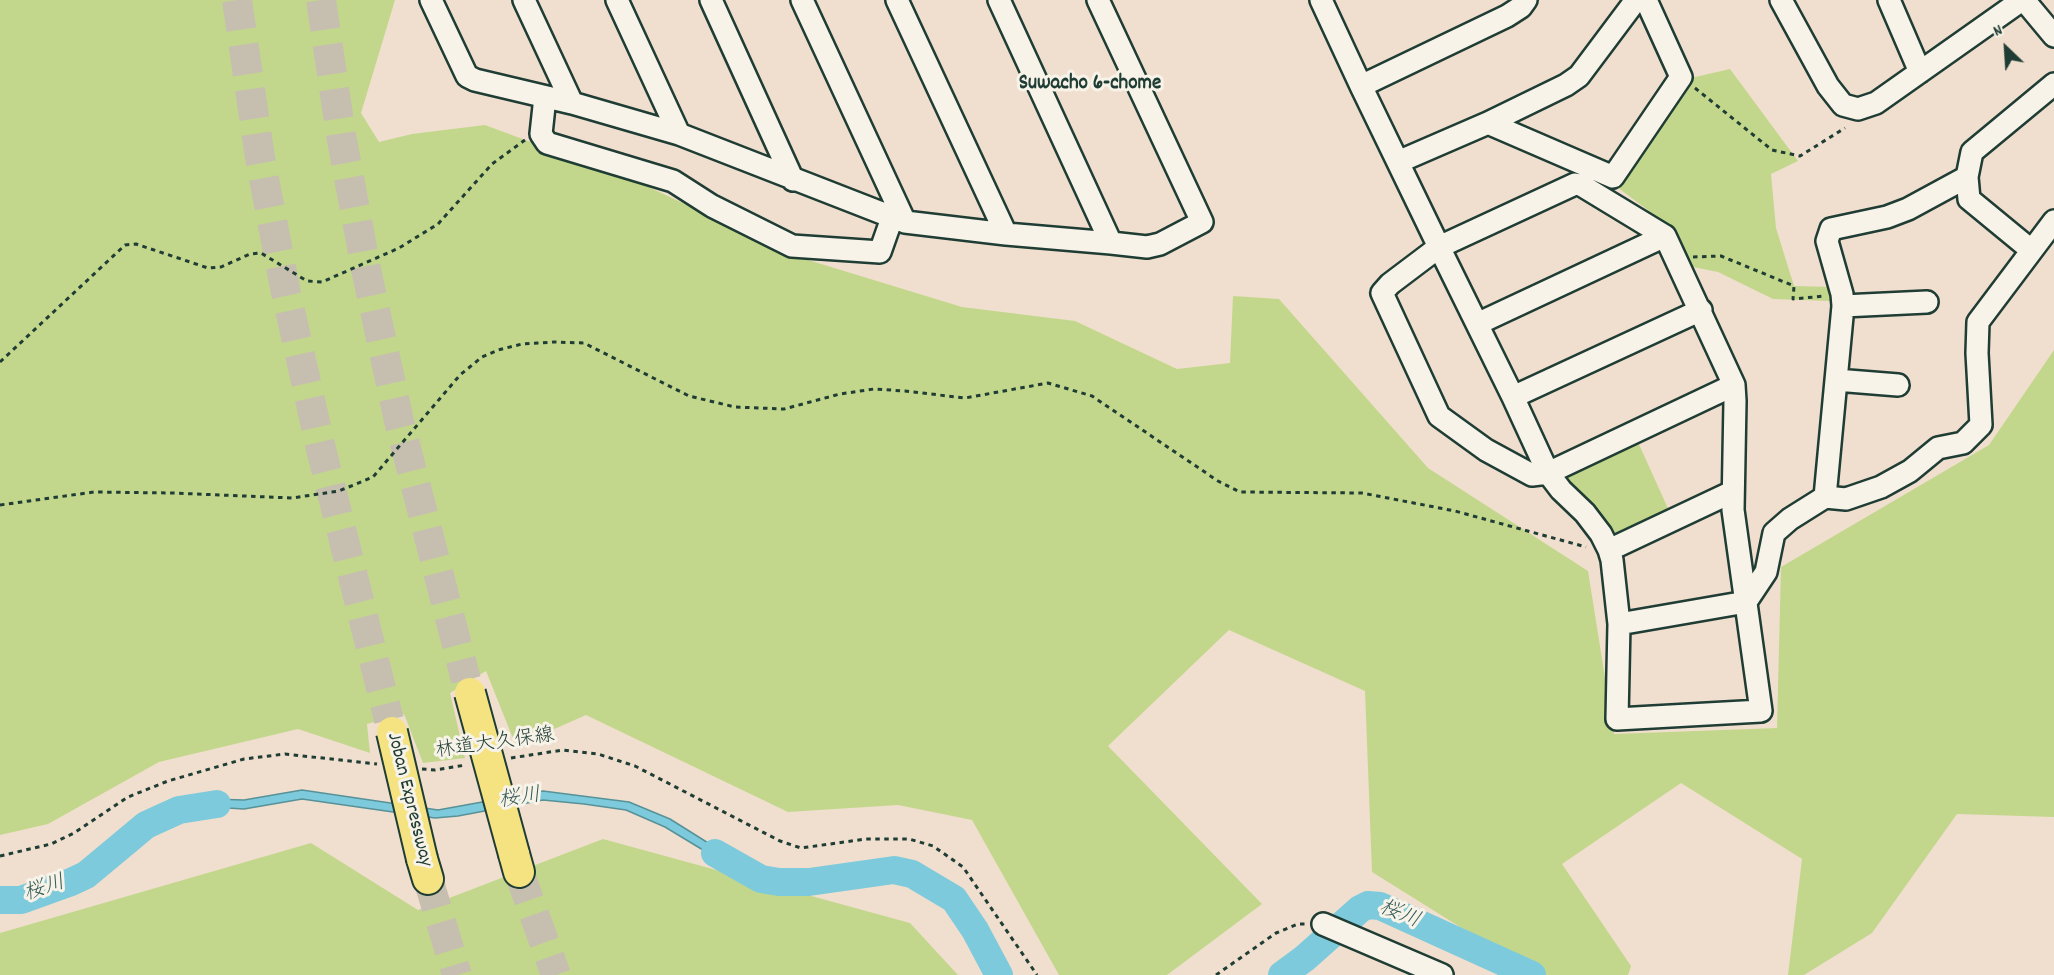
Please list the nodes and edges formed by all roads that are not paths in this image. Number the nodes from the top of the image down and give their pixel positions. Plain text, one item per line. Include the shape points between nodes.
1 (431, 0) edge
2 (524, 0) edge
3 (617, 0) edge
4 (711, 0) edge
5 (802, 0) edge
6 (897, 0) edge
7 (999, 0) edge
8 (1098, 0) edge
9 (1526, 0) edge
10 (1636, 0) edge
11 (1646, 0) edge
12 (1781, 0) edge
13 (1889, 0) edge
14 (2023, 0) edge
15 (1326, 2) edge
16 (2054, 36) edge
17 (1920, 72) junction
18 (2054, 84) edge
19 (1360, 86) junction
20 (545, 97) junction
21 (572, 103) junction
22 (1488, 123) junction
23 (679, 134) junction
24 (1398, 162) junction
25 (1967, 177) junction
26 (793, 180) junction
27 (899, 220) junction
28 (2054, 221) edge
29 (1006, 234) junction
30 (1665, 236) junction
31 (1112, 243) junction
32 (1439, 247) junction
33 (2031, 250) junction
34 (1843, 300) junction
35 (1927, 303) dead end
36 (1701, 310) junction
37 (1477, 324) junction
38 (1836, 380) junction
39 (1734, 385) junction
40 (1898, 386) dead end
41 (1513, 398) junction
42 (1548, 473) junction
43 (1732, 492) junction
44 (1825, 497) junction
45 (1599, 549) junction
46 (1746, 602) junction
47 (1618, 624) junction
48 (468, 687) tunnel mouth
49 (390, 726) tunnel mouth
50 (517, 863) tunnel mouth
51 (425, 869) tunnel mouth
52 (1323, 924) road end
53 (1442, 975) edge

1 - 20 street via 467,76
2 - 21 street
3 - 23 street
4 - 26 street
5 - 27 street
6 - 29 street
7 - 31 street
8 - 31 street via 1202,222 1160,244 1147,247
9 - 19 street via 1507,16
10 - 22 street via 1579,76
11 - 22 street via 1681,76 1613,177
12 - 17 street via 1828,86 1843,105 1858,109 1876,103
13 - 17 street
14 - 16 street
14 - 17 street
15 - 19 street
18 - 25 street via 1972,152
19 - 24 street
20 - 21 street
20 - 27 street via 541,134 547,143 673,181 712,206 792,246 880,252
21 - 23 street
22 - 24 street
23 - 26 street
24 - 32 street
25 - 33 street via 1969,199
25 - 34 street via 1908,209 1831,229 1827,241
26 - 27 street
27 - 29 street
28 - 33 street
29 - 31 street
30 - 32 street via 1575,184
30 - 36 street
30 - 37 street
32 - 37 street
32 - 42 street via 1382,293 1439,416 1486,450 1532,475
33 - 44 street via 1978,322 1981,425 1963,443 1938,448 1910,471 1881,487 1846,500
34 - 35 street
34 - 38 street
36 - 39 street
36 - 41 street
37 - 41 street
38 - 40 street
38 - 44 street
39 - 42 street
39 - 43 street
41 - 42 street
42 - 45 street via 1601,534
43 - 45 street
43 - 46 street
44 - 46 street via 1774,533 1766,572
45 - 47 street via 1612,560
46 - 47 street
46 - 47 street via 1761,711 1617,719
48 - 50 highway, bridge
49 - 51 highway, Joban Expressway, bridge
52 - 53 street

